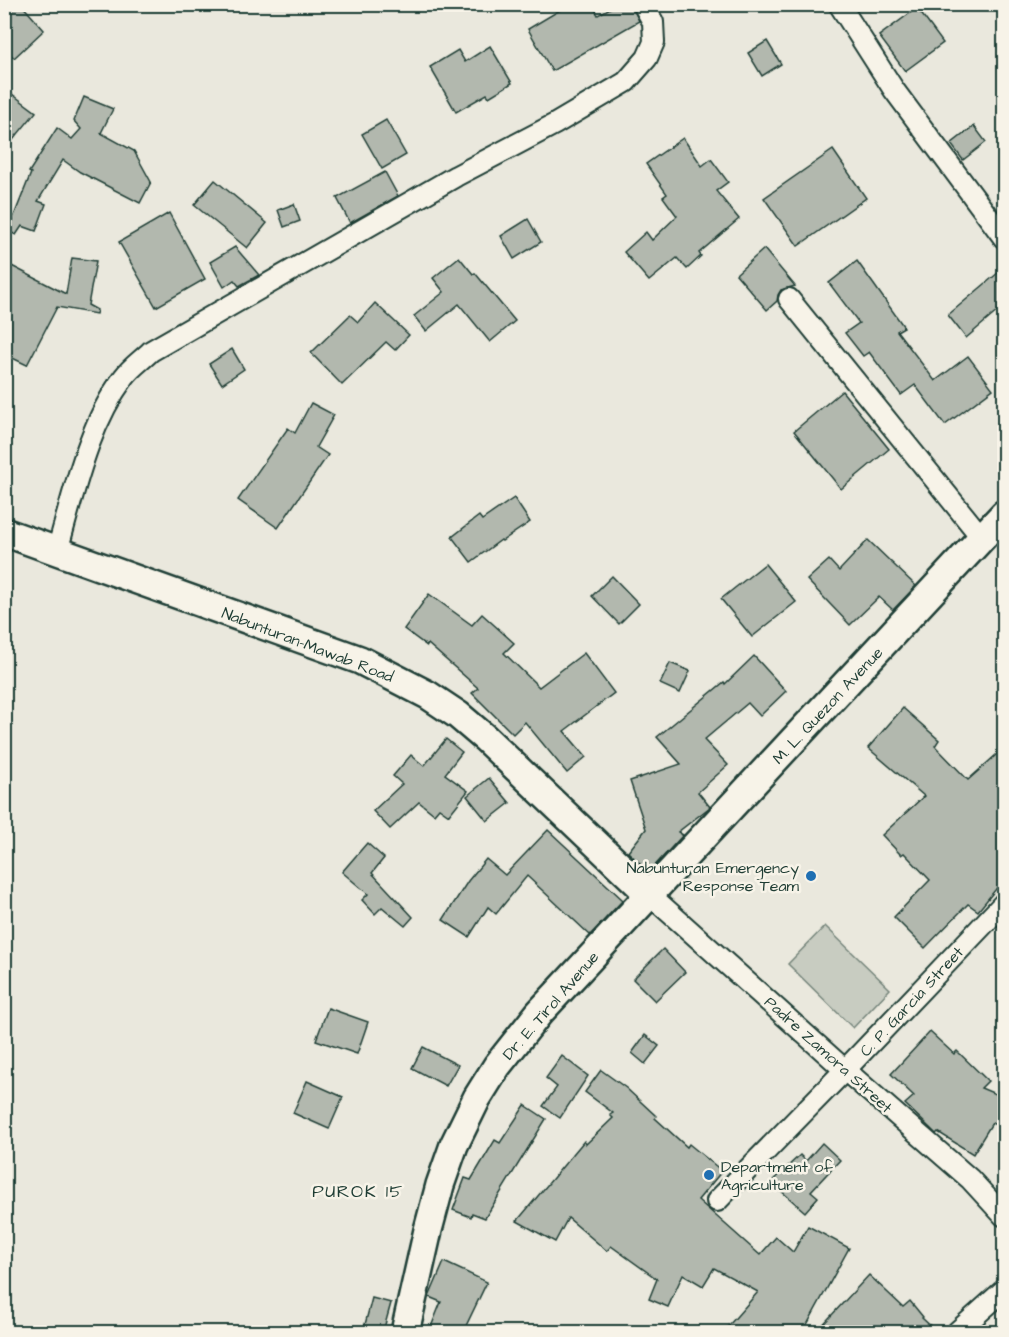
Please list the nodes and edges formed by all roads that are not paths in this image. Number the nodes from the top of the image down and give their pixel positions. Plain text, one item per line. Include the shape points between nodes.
1 (643, 4) edge
2 (839, 4) edge
3 (1005, 238) edge
4 (789, 299) dead end
5 (1005, 514) edge
6 (4, 532) edge
7 (982, 538) junction
8 (57, 551) junction
9 (650, 895) junction
10 (1005, 903) edge
11 (845, 1070) junction
12 (717, 1201) dead end
13 (1005, 1216) edge
14 (1005, 1290) edge
15 (405, 1332) edge
16 (957, 1332) edge

1 - 8 street via 653,22 654,42 647,58 626,82 151,351 125,375 91,440
2 - 3 street via 894,90
4 - 7 street
5 - 7 main road, M. L. Quezon Avenue
6 - 8 main road, Nabunturan-Mawab Road
7 - 9 main road, M. L. Quezon Avenue
8 - 9 main road, Nabunturan-Mawab Road via 360,660 428,695 485,738
9 - 11 street, Padre Zamora Street
9 - 15 main road, Dr. E. Tirol Avenue via 539,1013 497,1065 477,1098 440,1185
10 - 11 street, C. P. Garcia Street
11 - 12 street, C. P. Garcia Street
11 - 13 street, Padre Zamora Street via 970,1179
14 - 16 street

